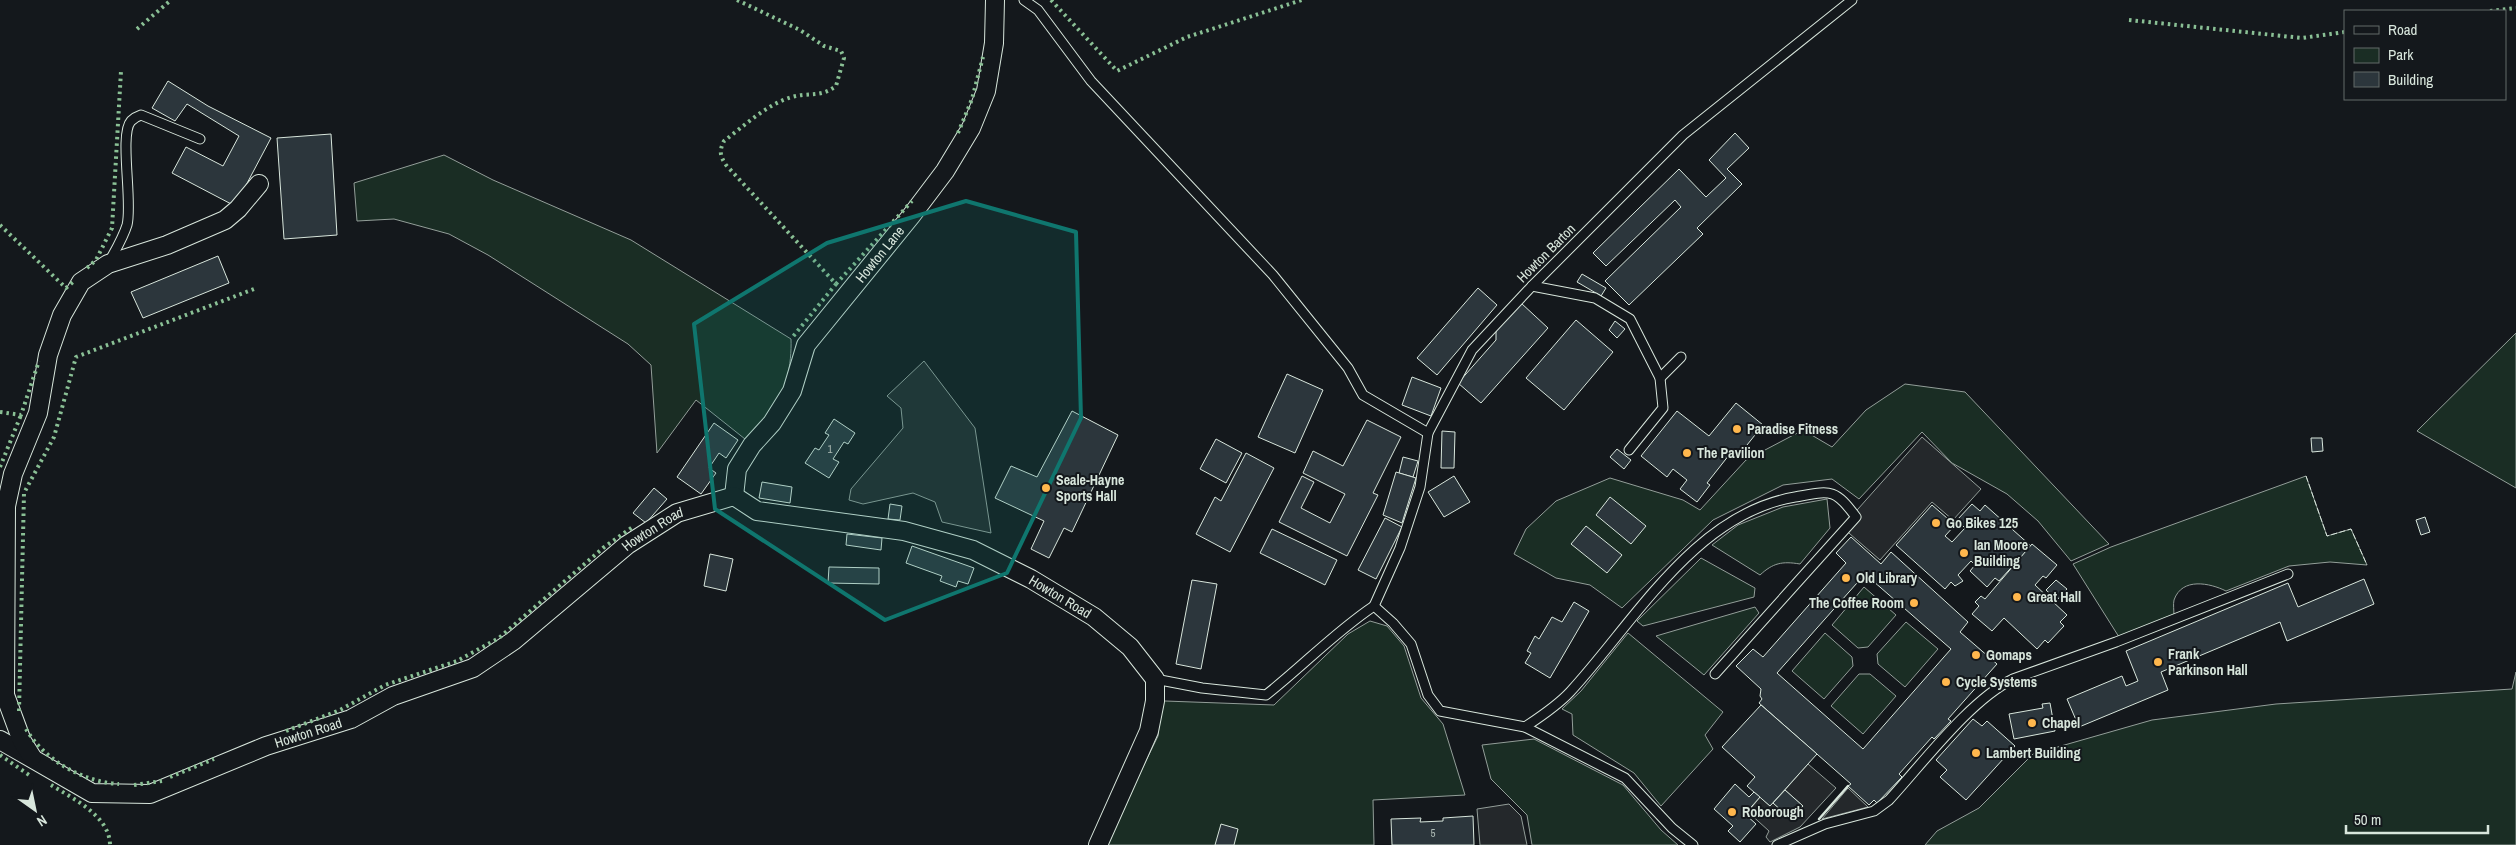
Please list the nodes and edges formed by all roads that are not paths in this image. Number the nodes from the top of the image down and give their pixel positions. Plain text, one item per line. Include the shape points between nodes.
1 (995, 0) edge
2 (1024, 0) edge
3 (1852, 0) edge
4 (200, 139) dead end
5 (259, 184) dead end
6 (108, 264) junction
7 (1532, 286) junction
8 (1681, 357) dead end
9 (1660, 378) junction
10 (1428, 433) junction
11 (1629, 450) dead end
12 (734, 496) junction
13 (2288, 574) dead end
14 (1374, 606) junction
15 (1715, 674) dead end
16 (1155, 679) junction
17 (2, 704) edge
18 (1525, 727) junction
19 (0, 740) edge
20 (32, 757) junction
21 (1098, 845) edge
22 (1693, 845) edge
23 (1777, 845) edge

1 - 12 street, Howton Lane via 994,43 986,91 971,128 911,216 806,344 792,391 737,468
2 - 10 lane via 1038,10 1091,81 1273,275 1348,368 1364,395
3 - 7 lane, Howton Barton via 1683,135
4 - 6 lane via 141,114 131,121 127,128 127,224
5 - 6 street via 225,220 167,246
6 - 17 street via 81,282 62,315 48,355 38,413 13,474 6,506
7 - 9 lane via 1595,298 1630,319
7 - 10 lane, Howton Barton via 1472,350
8 - 9 lane
9 - 11 lane via 1663,408
10 - 14 lane, Howton Barton via 1420,487 1400,548
12 - 16 street, Howton Road via 757,510 904,531 974,550 1094,617 1130,647
12 - 20 street, Howton Road via 677,513 627,545 513,642 473,668 393,696 351,718 266,746 150,794 92,793
13 - 23 lane via 2116,642 2013,678 1979,701 1889,800 1874,811 1825,824
14 - 16 lane via 1345,625 1266,695
14 - 18 lane via 1394,622 1411,644 1428,695 1440,711
15 - 18 lane via 1856,517 1844,500 1828,491 1779,500 1733,520 1705,541 1627,623 1569,694
16 - 21 street via 1155,701 1149,731
17 - 20 street
18 - 22 lane via 1626,778 1672,828
19 - 20 street, Howton Road

